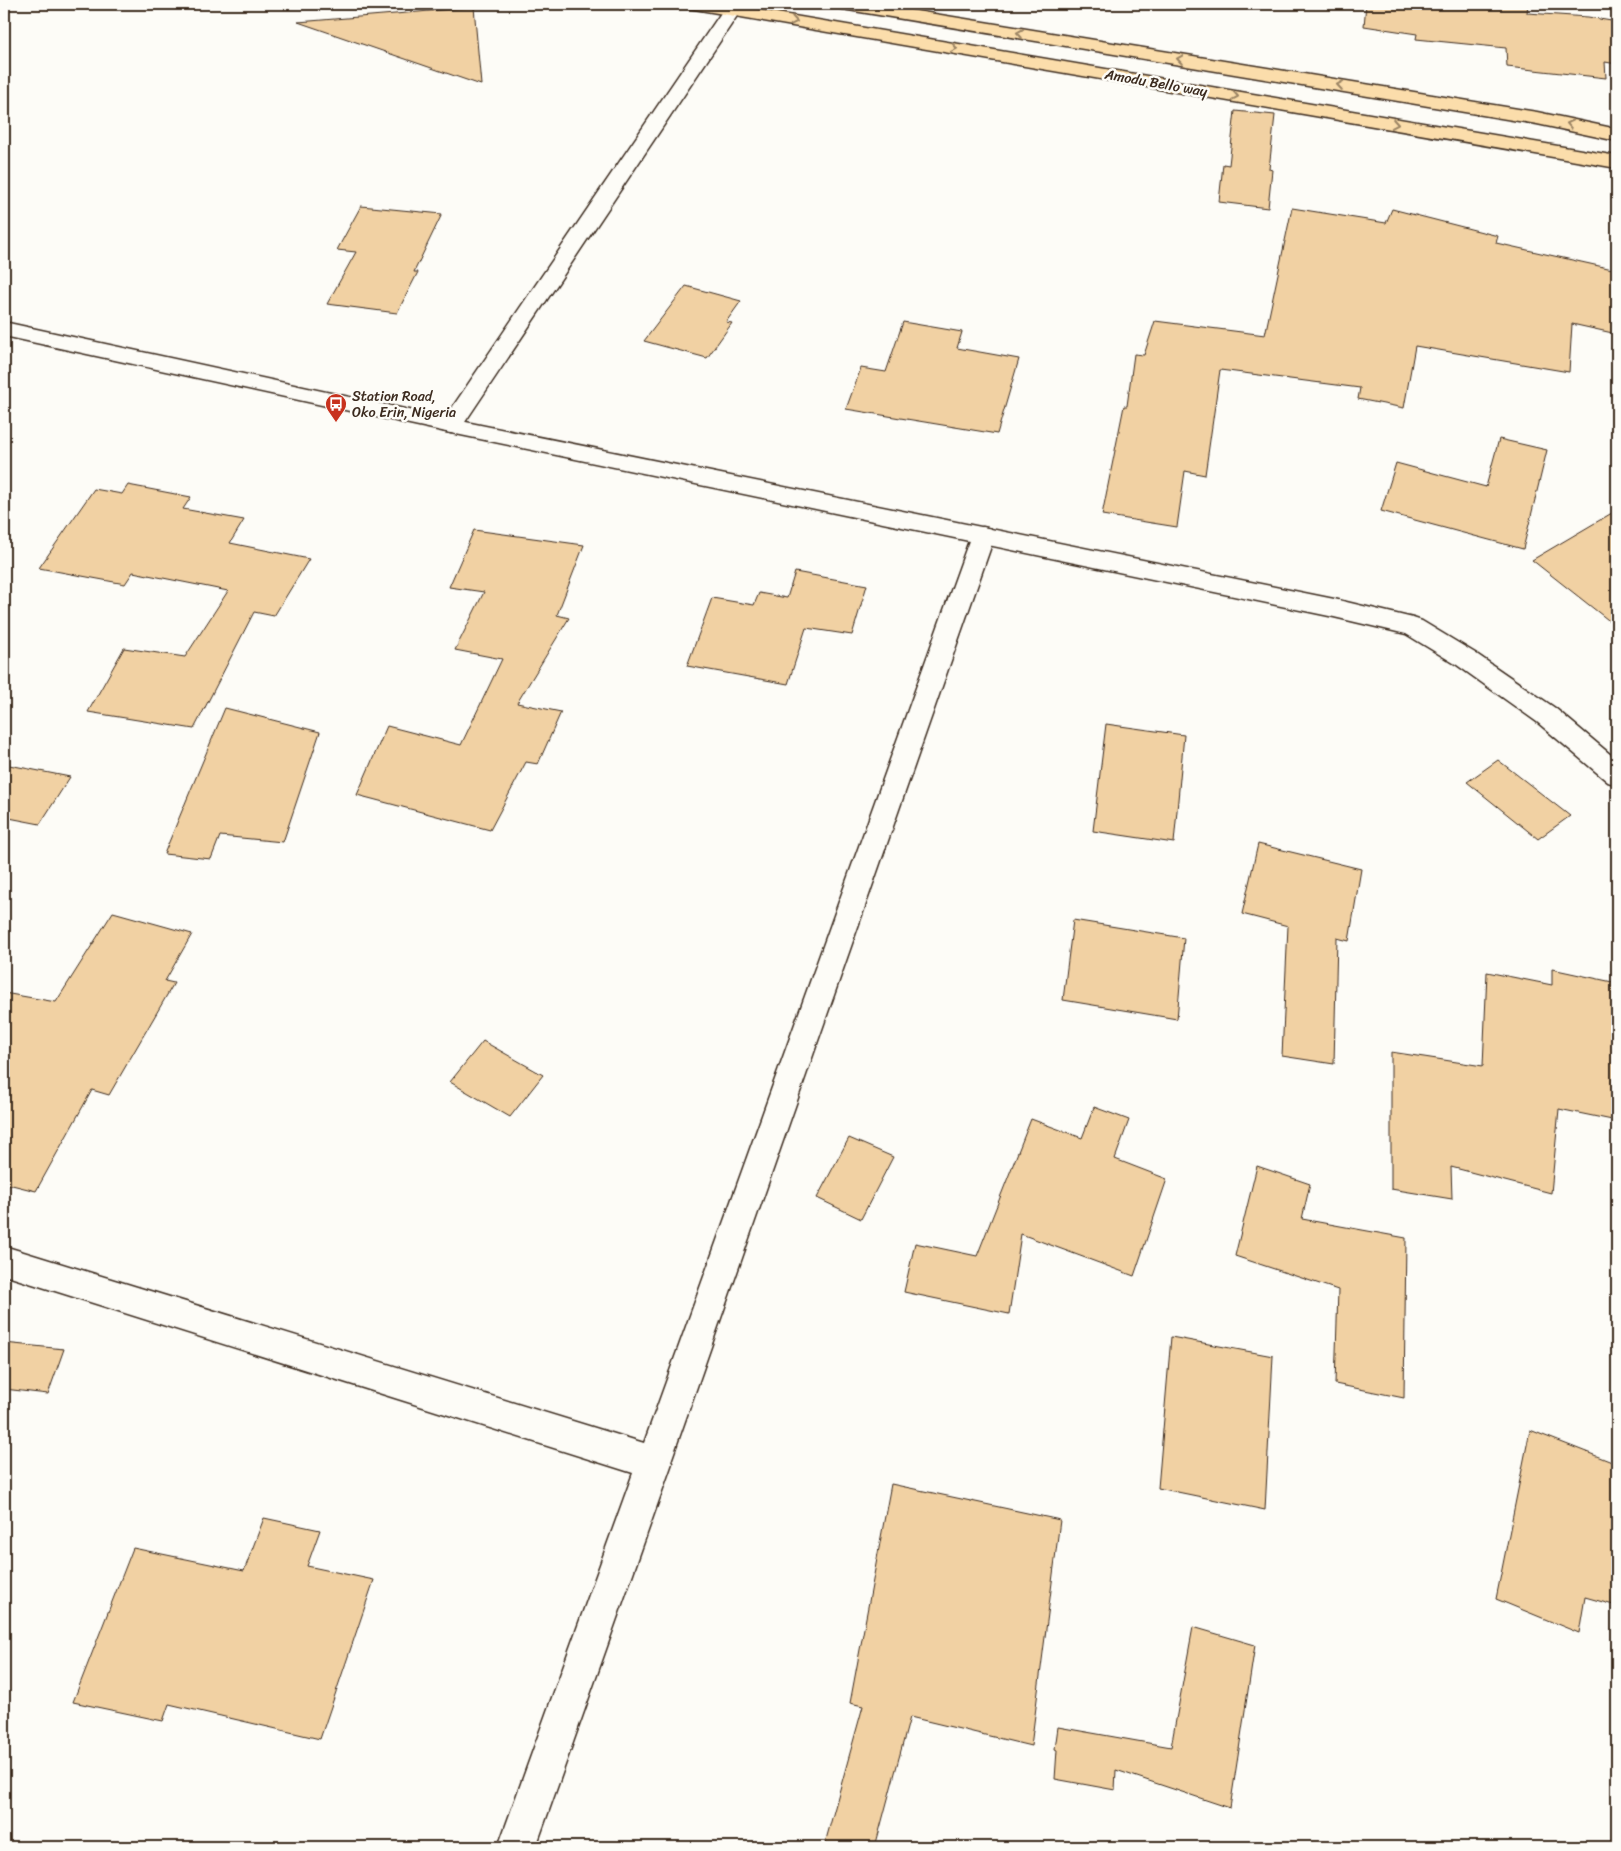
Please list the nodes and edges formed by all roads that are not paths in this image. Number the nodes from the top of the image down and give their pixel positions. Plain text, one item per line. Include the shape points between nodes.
1 (694, 4) edge
2 (842, 4) edge
3 (733, 7) edge
4 (1617, 134) edge
5 (1617, 162) edge
6 (4, 329) edge
7 (451, 426) junction
8 (983, 535) junction
9 (1617, 775) edge
10 (4, 1260) edge
11 (655, 1463) junction
12 (517, 1847) edge

1 - 3 main road, Amodu Bello way
4 -> 2 main road, Amodu Bello way via 1537,118
3 -> 5 main road, Amodu Bello way
3 - 7 street
6 - 7 street
7 - 8 street
8 - 9 street via 1413,627 1466,659 1546,715
8 - 11 street
10 - 11 street
11 - 12 street

